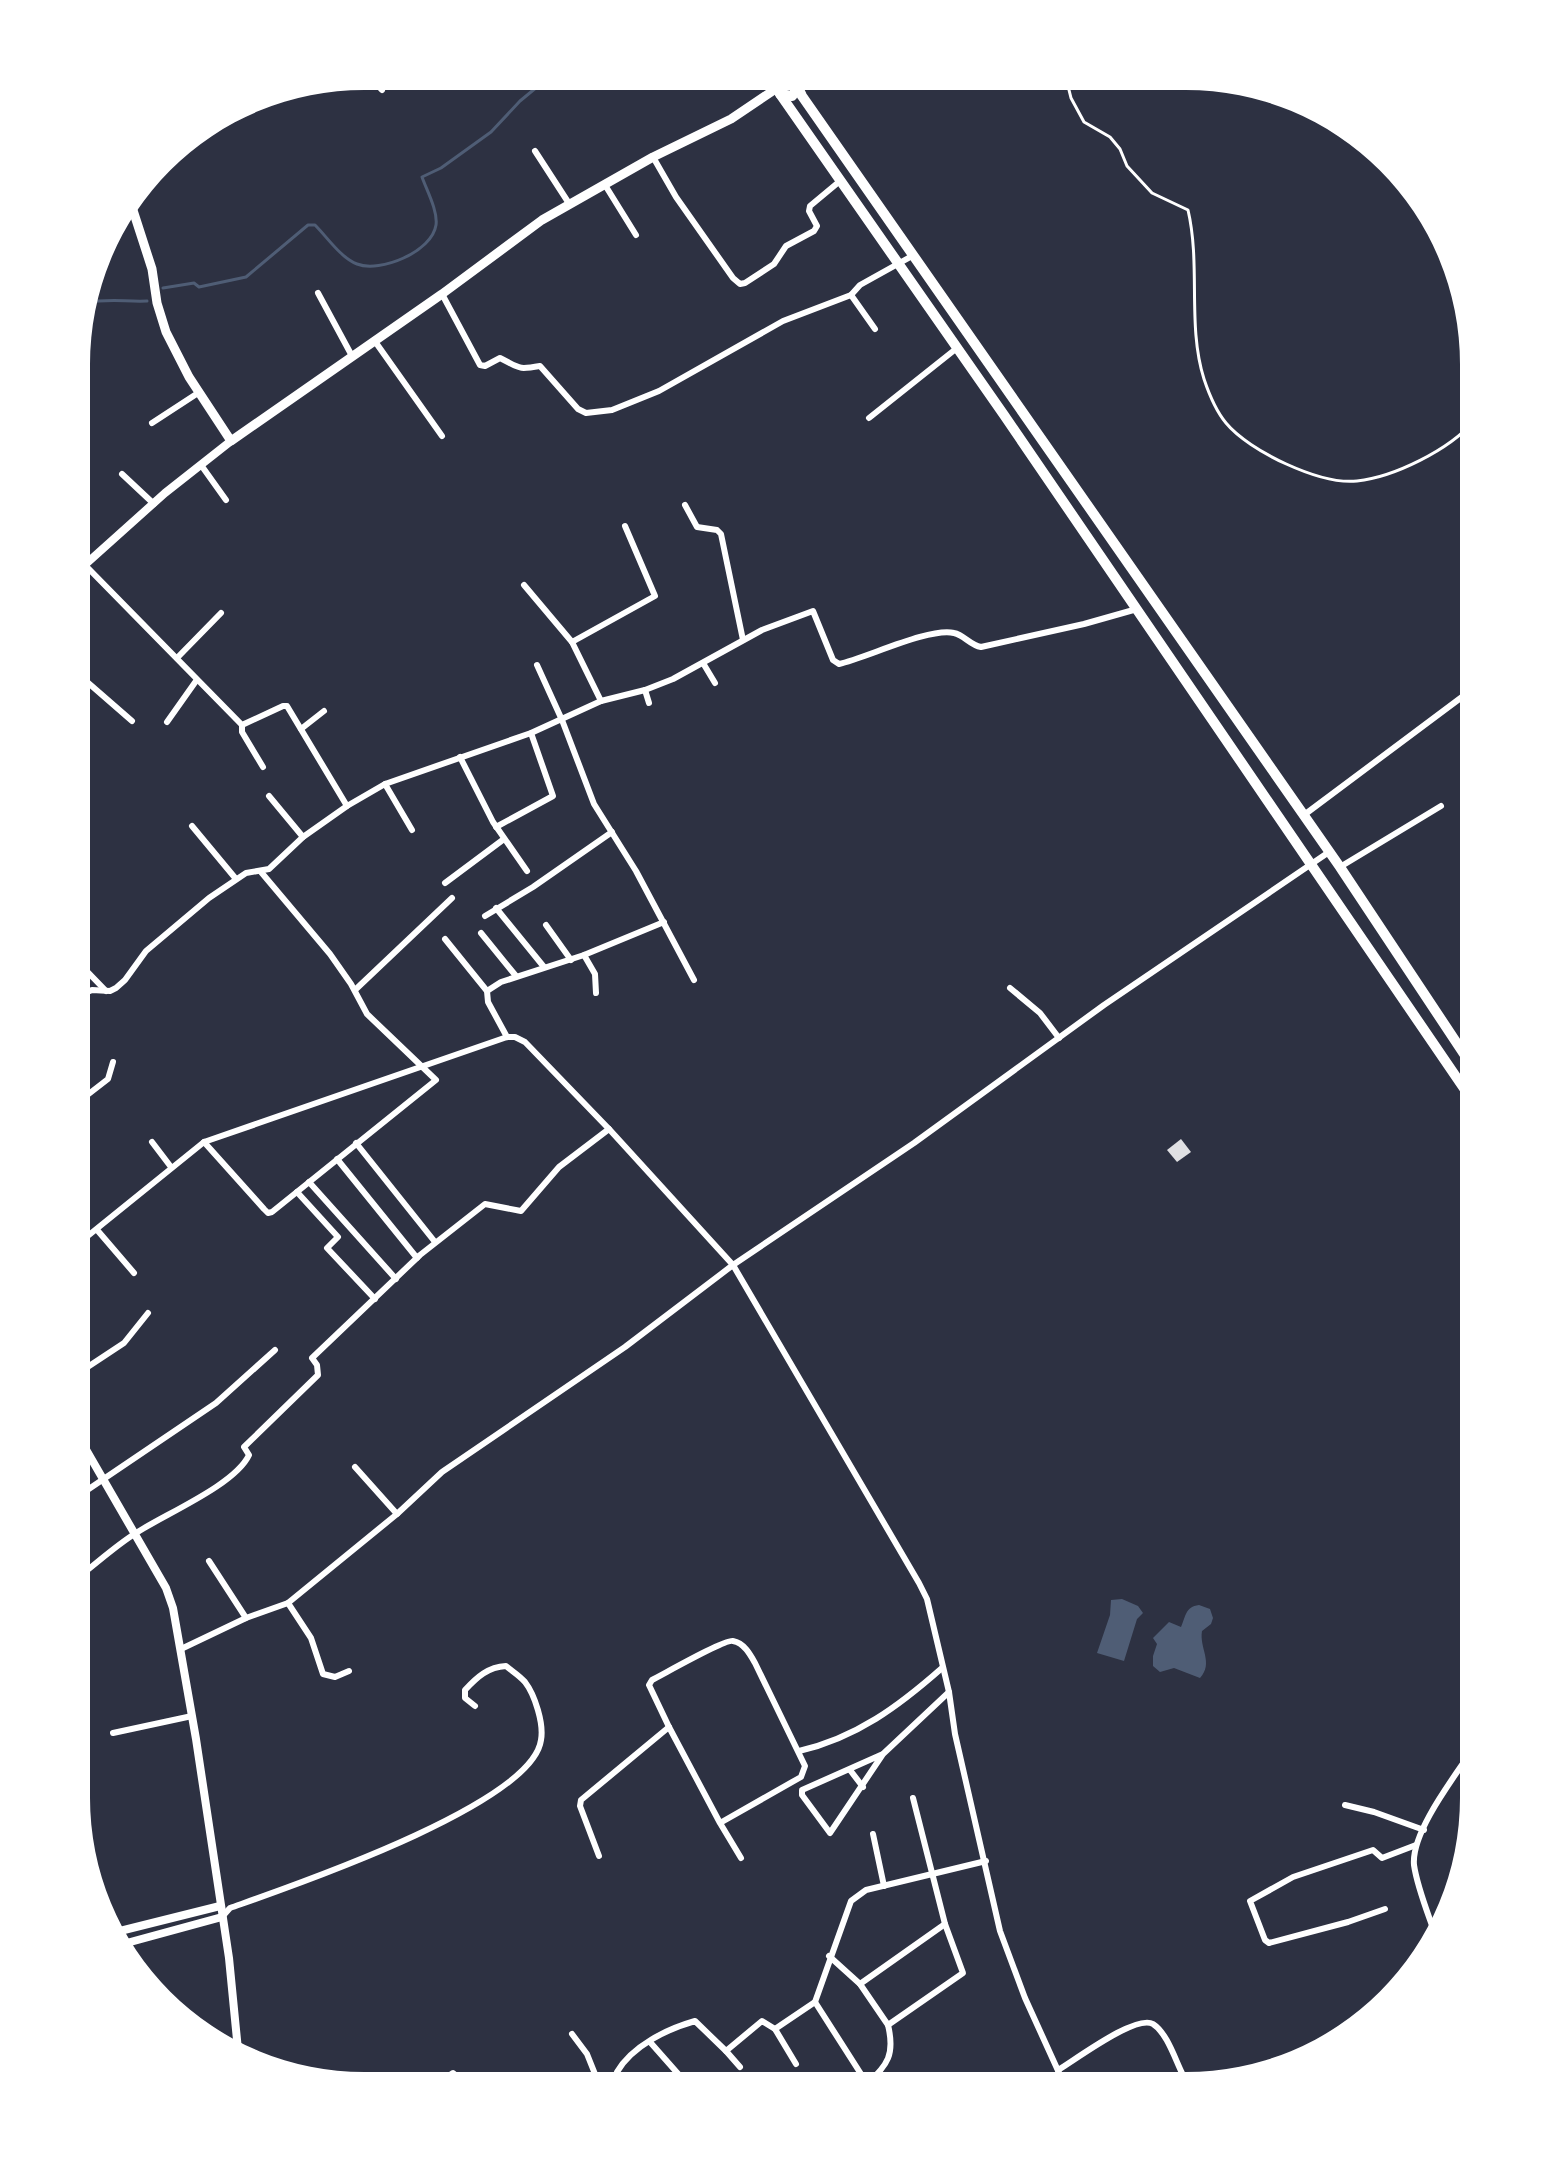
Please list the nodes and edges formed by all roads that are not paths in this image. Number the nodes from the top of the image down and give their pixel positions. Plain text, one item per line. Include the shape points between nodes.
1 (771, 90) edge
2 (785, 90) edge
3 (802, 90) edge
4 (1069, 90) edge
5 (535, 151) dead end
6 (653, 157) junction
7 (840, 181) junction
8 (605, 185) junction
9 (570, 205) junction
10 (133, 217) edge
11 (636, 235) dead end
12 (914, 255) junction
13 (897, 263) junction
14 (318, 293) dead end
15 (442, 294) junction
16 (851, 295) junction
17 (875, 329) dead end
18 (374, 340) junction
19 (957, 348) junction
20 (352, 356) junction
21 (198, 393) junction
22 (1020, 405) junction
23 (1004, 415) junction
24 (869, 418) dead end
25 (152, 423) dead end
26 (1460, 433) edge
27 (442, 436) dead end
28 (231, 441) junction
29 (201, 465) junction
30 (122, 474) dead end
31 (226, 500) dead end
32 (154, 504) junction
33 (685, 505) dead end
34 (625, 526) dead end
35 (1126, 559) junction
36 (90, 560) edge
37 (1108, 568) junction
38 (90, 576) edge
39 (524, 585) dead end
40 (1137, 609) junction
41 (221, 613) dead end
42 (743, 640) junction
43 (572, 642) junction
44 (177, 658) junction
45 (703, 663) junction
46 (537, 665) dead end
47 (196, 681) junction
48 (715, 683) dead end
49 (90, 684) edge
50 (645, 690) junction
51 (1460, 699) edge
52 (601, 701) junction
53 (649, 703) dead end
54 (324, 711) dead end
55 (562, 720) junction
56 (132, 721) dead end
57 (167, 722) dead end
58 (1238, 723) junction
59 (242, 725) junction
60 (301, 729) junction
61 (531, 733) junction
62 (1222, 733) junction
63 (460, 757) junction
64 (263, 767) dead end
65 (385, 784) junction
66 (269, 796) dead end
67 (347, 806) junction
68 (1441, 806) dead end
69 (1304, 815) junction
70 (192, 826) dead end
71 (496, 827) junction
72 (412, 830) dead end
73 (612, 832) junction
74 (303, 837) junction
75 (504, 839) junction
76 (1329, 852) junction
77 (1310, 863) junction
78 (1340, 867) junction
79 (527, 871) dead end
80 (261, 872) junction
81 (236, 879) junction
82 (445, 883) dead end
83 (452, 898) dead end
84 (496, 908) junction
85 (485, 916) dead end
86 (664, 922) junction
87 (546, 925) dead end
88 (481, 933) dead end
89 (445, 939) dead end
90 (584, 955) junction
91 (571, 960) junction
92 (544, 967) junction
93 (90, 974) edge
94 (516, 976) junction
95 (694, 980) dead end
96 (1010, 988) dead end
97 (355, 990) junction
98 (90, 991) edge
99 (106, 991) junction
100 (487, 991) junction
101 (596, 993) dead end
102 (1439, 1019) junction
103 (1423, 1028) junction
104 (507, 1037) junction
105 (1059, 1038) junction
106 (1460, 1048) edge
107 (113, 1062) dead end
108 (422, 1067) junction
109 (1460, 1082) edge
110 (90, 1093) edge
111 (609, 1129) junction
112 (152, 1142) dead end
113 (204, 1142) junction
114 (356, 1143) junction
115 (337, 1159) junction
116 (171, 1167) junction
117 (309, 1182) junction
118 (297, 1192) junction
119 (98, 1231) junction
120 (90, 1236) edge
121 (435, 1242) junction
122 (417, 1258) junction
123 (733, 1265) junction
124 (134, 1273) dead end
125 (396, 1279) junction
126 (375, 1299) junction
127 (148, 1313) dead end
128 (275, 1350) dead end
129 (90, 1365) edge
130 (90, 1455) edge
131 (355, 1467) dead end
132 (105, 1480) junction
133 (90, 1489) edge
134 (397, 1514) junction
135 (134, 1534) junction
136 (209, 1561) dead end
137 (90, 1568) edge
138 (288, 1603) junction
139 (246, 1618) junction
140 (181, 1649) junction
141 (942, 1668) junction
142 (349, 1671) dead end
143 (949, 1692) junction
144 (475, 1706) dead end
145 (192, 1716) junction
146 (669, 1727) junction
147 (113, 1733) dead end
148 (799, 1751) junction
149 (883, 1754) junction
150 (850, 1770) junction
151 (1459, 1772) edge
152 (863, 1787) junction
153 (913, 1798) dead end
154 (1345, 1805) dead end
155 (720, 1823) junction
156 (1424, 1830) junction
157 (873, 1834) dead end
158 (1416, 1845) junction
159 (599, 1856) dead end
160 (741, 1858) dead end
161 (986, 1861) junction
162 (933, 1874) junction
163 (884, 1886) junction
164 (225, 1907) junction
165 (1385, 1909) dead end
166 (222, 1917) junction
167 (1431, 1921) edge
168 (945, 1924) junction
169 (124, 1930) edge
170 (131, 1942) edge
171 (829, 1956) junction
172 (860, 1984) junction
173 (815, 2002) junction
174 (888, 2025) junction
175 (775, 2029) junction
176 (572, 2034) dead end
177 (237, 2040) edge
178 (650, 2042) junction
179 (726, 2051) junction
180 (796, 2064) dead end
181 (740, 2067) dead end
182 (1058, 2070) joint
183 (594, 2072) edge
184 (617, 2072) dead end
185 (676, 2072) edge
186 (860, 2072) edge
187 (878, 2072) edge
188 (1181, 2072) edge

1 - 6 main road via 731,119
2 - 7 main road
3 - 12 main road
4 - 26 lane via 1084,122 1110,137 1152,193 1188,210 1196,346 1212,400 1233,429 1288,464 1341,481 1410,466
5 - 9 street
6 - 7 street via 740,284 774,264 786,246 814,231 810,206
6 - 8 main road
7 - 13 main road
8 - 9 main road
8 - 11 street
9 - 15 main road
10 - 21 main road via 152,269 161,319
12 - 13 street
12 - 22 main road
13 - 16 street
13 - 19 main road
14 - 20 street
15 - 16 street via 480,365 500,358 518,369 540,366 573,406 586,413 641,400 783,321
15 - 18 main road
16 - 17 street
18 - 20 main road
18 - 27 street
19 - 23 main road
19 - 24 street
20 - 28 main road
21 - 25 street
21 - 28 main road
22 - 23 main road
22 - 35 main road
23 - 37 main road
28 - 29 street
29 - 31 street
29 - 32 street
30 - 32 street
32 - 36 street
33 - 42 street via 697,527 721,534
34 - 43 street via 655,596
35 - 37 main road
35 - 58 main road
37 - 40 main road
38 - 44 street
39 - 43 street
40 - 42 street via 981,647 956,633 916,638 839,664 813,611
40 - 62 main road
41 - 44 street
42 - 45 street
43 - 52 street
44 - 47 street
45 - 48 street
45 - 50 street
46 - 55 street
47 - 57 street
47 - 59 street
49 - 56 street
50 - 52 street
50 - 53 street
51 - 69 street
52 - 55 street
54 - 60 street
55 - 61 street
55 - 73 street via 594,804
58 - 62 main road
58 - 69 main road
59 - 60 street via 285,705
59 - 64 street
60 - 67 street
61 - 63 street
61 - 71 street via 553,796
62 - 77 main road
63 - 65 street
63 - 71 street
65 - 67 street
65 - 72 street
66 - 74 street
67 - 74 street
68 - 78 street
69 - 76 main road
70 - 81 street
71 - 75 street
73 - 84 street
73 - 86 street
74 - 80 street
75 - 79 street
75 - 82 street
76 - 77 street
76 - 78 main road
77 - 103 main road
77 - 105 street
78 - 102 main road
80 - 81 street
80 - 97 street
81 - 99 street via 146,951 116,988
83 - 97 street
84 - 85 street
84 - 92 street
86 - 90 street
86 - 95 street
87 - 91 street
88 - 94 street
89 - 100 street
90 - 91 street
90 - 101 street via 595,974
91 - 92 street
92 - 94 street
93 - 99 street
94 - 100 street
96 - 105 street
97 - 108 street via 367,1014
98 - 99 street
100 - 104 street
102 - 103 main road
102 - 106 main road
103 - 109 main road
104 - 108 street
104 - 111 street via 525,1042
105 - 123 street
107 - 110 street via 108,1079
108 - 113 street
108 - 114 street via 436,1080
111 - 121 street via 559,1167 526,1207 512,1211 485,1204
111 - 123 street
112 - 116 street
113 - 116 street
113 - 118 street via 268,1213
114 - 115 street
114 - 121 street
115 - 117 street
115 - 122 street
116 - 119 street
117 - 118 street
117 - 125 street
118 - 126 street via 338,1237 327,1248
119 - 120 street
119 - 124 street
121 - 122 street
122 - 125 street
123 - 134 street via 625,1347 442,1472
123 - 141 street via 919,1583
125 - 126 street
126 - 135 street via 312,1358 318,1375 244,1447 249,1455 245,1465
127 - 129 street via 124,1343
128 - 132 street via 216,1403
130 - 132 street
131 - 134 street
132 - 133 street
132 - 135 street
134 - 138 street
135 - 137 street
135 - 140 street via 166,1588
136 - 139 street
138 - 139 street
138 - 142 street via 311,1638 323,1674 335,1677
139 - 140 street
140 - 145 street
141 - 143 street
141 - 148 street via 877,1719 844,1737
143 - 149 street
143 - 161 street
144 - 164 street via 465,1698 465,1690 493,1667 506,1666 525,1683 538,1711 542,1740 513,1781 378,1854
145 - 147 street
145 - 164 street
146 - 148 street via 650,1682 733,1641 755,1663
146 - 155 street
146 - 159 street via 581,1800
148 - 155 street via 805,1766 801,1777
149 - 150 street
149 - 152 street
150 - 152 street
150 - 152 street via 802,1790 830,1833
151 - 156 street
153 - 162 street
154 - 156 street
155 - 160 street
156 - 158 street
157 - 163 street
158 - 165 street via 1382,1858 1373,1850 1293,1877 1250,1901 1269,1943
158 - 167 street via 1414,1865
161 - 162 street
161 - 182 street via 1000,1931
162 - 163 street
162 - 168 street
163 - 171 street via 853,1897
164 - 166 street
164 - 169 street
166 - 170 street
166 - 177 street
168 - 172 street
168 - 174 street via 963,1973
171 - 172 street
171 - 173 street
172 - 174 street
173 - 175 street
173 - 186 street
174 - 187 street via 889,2059
175 - 179 street via 762,2021
175 - 180 street
176 - 183 street
178 - 179 street via 695,2021
178 - 184 street via 630,2053
178 - 185 street
179 - 181 street
182 - 188 street via 1142,2021 1159,2030

